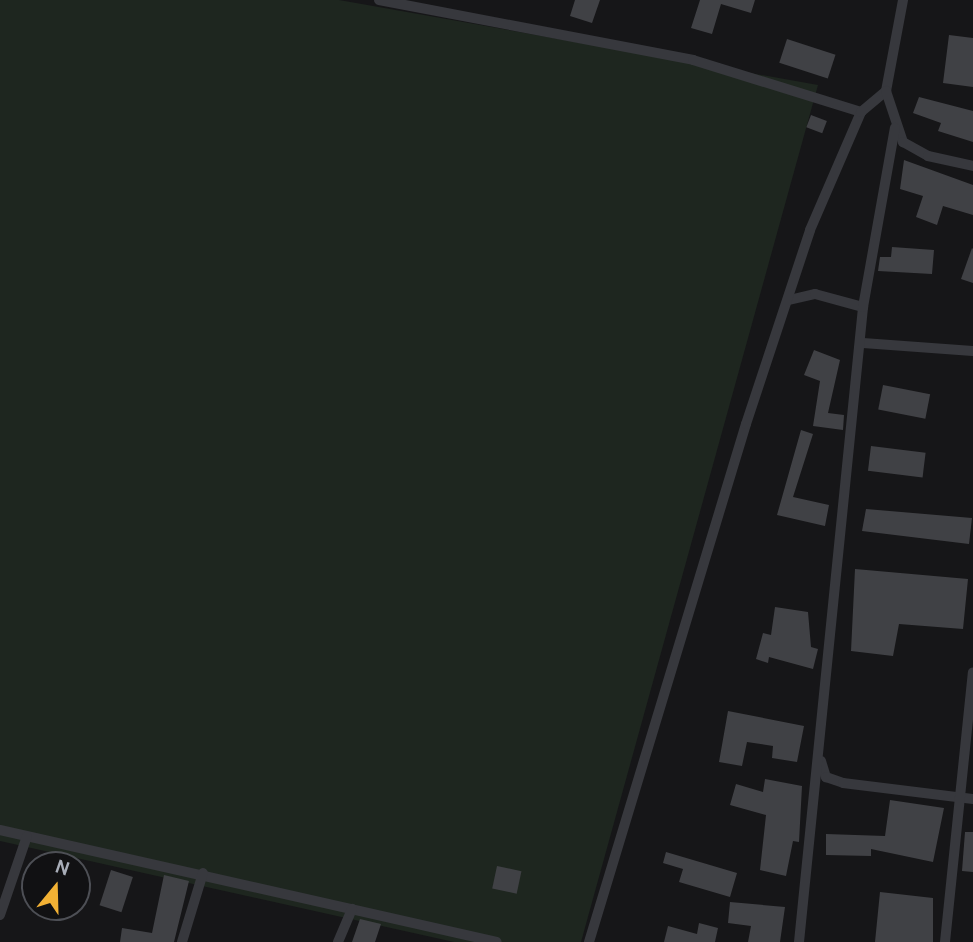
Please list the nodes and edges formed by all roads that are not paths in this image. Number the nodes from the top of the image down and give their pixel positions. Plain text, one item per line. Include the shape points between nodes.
1 (379, 0) edge
2 (903, 0) edge
3 (886, 91) junction
4 (861, 111) junction
5 (895, 128) junction
6 (973, 166) edge
7 (789, 300) junction
8 (863, 307) junction
9 (863, 343) junction
10 (973, 351) edge
11 (973, 671) edge
12 (820, 758) junction
13 (957, 797) junction
14 (973, 799) edge
15 (0, 830) edge
16 (27, 836) junction
17 (202, 873) junction
18 (352, 909) junction
19 (0, 915) edge
20 (182, 942) edge
21 (338, 942) edge
22 (497, 942) edge
23 (589, 942) edge
24 (799, 942) edge
25 (945, 942) edge

1 - 4 street via 693,60
2 - 3 street
3 - 4 street
3 - 5 street
4 - 7 street via 810,230
5 - 6 street via 903,142 929,156
5 - 8 street
7 - 8 street via 815,294
7 - 23 street
8 - 9 street
9 - 10 street
9 - 12 street
11 - 13 street
12 - 13 street via 827,777 843,783
12 - 24 street
13 - 14 street
13 - 25 street
15 - 16 street
16 - 17 street
16 - 19 street
17 - 18 street
17 - 20 street
18 - 21 street
18 - 22 street

